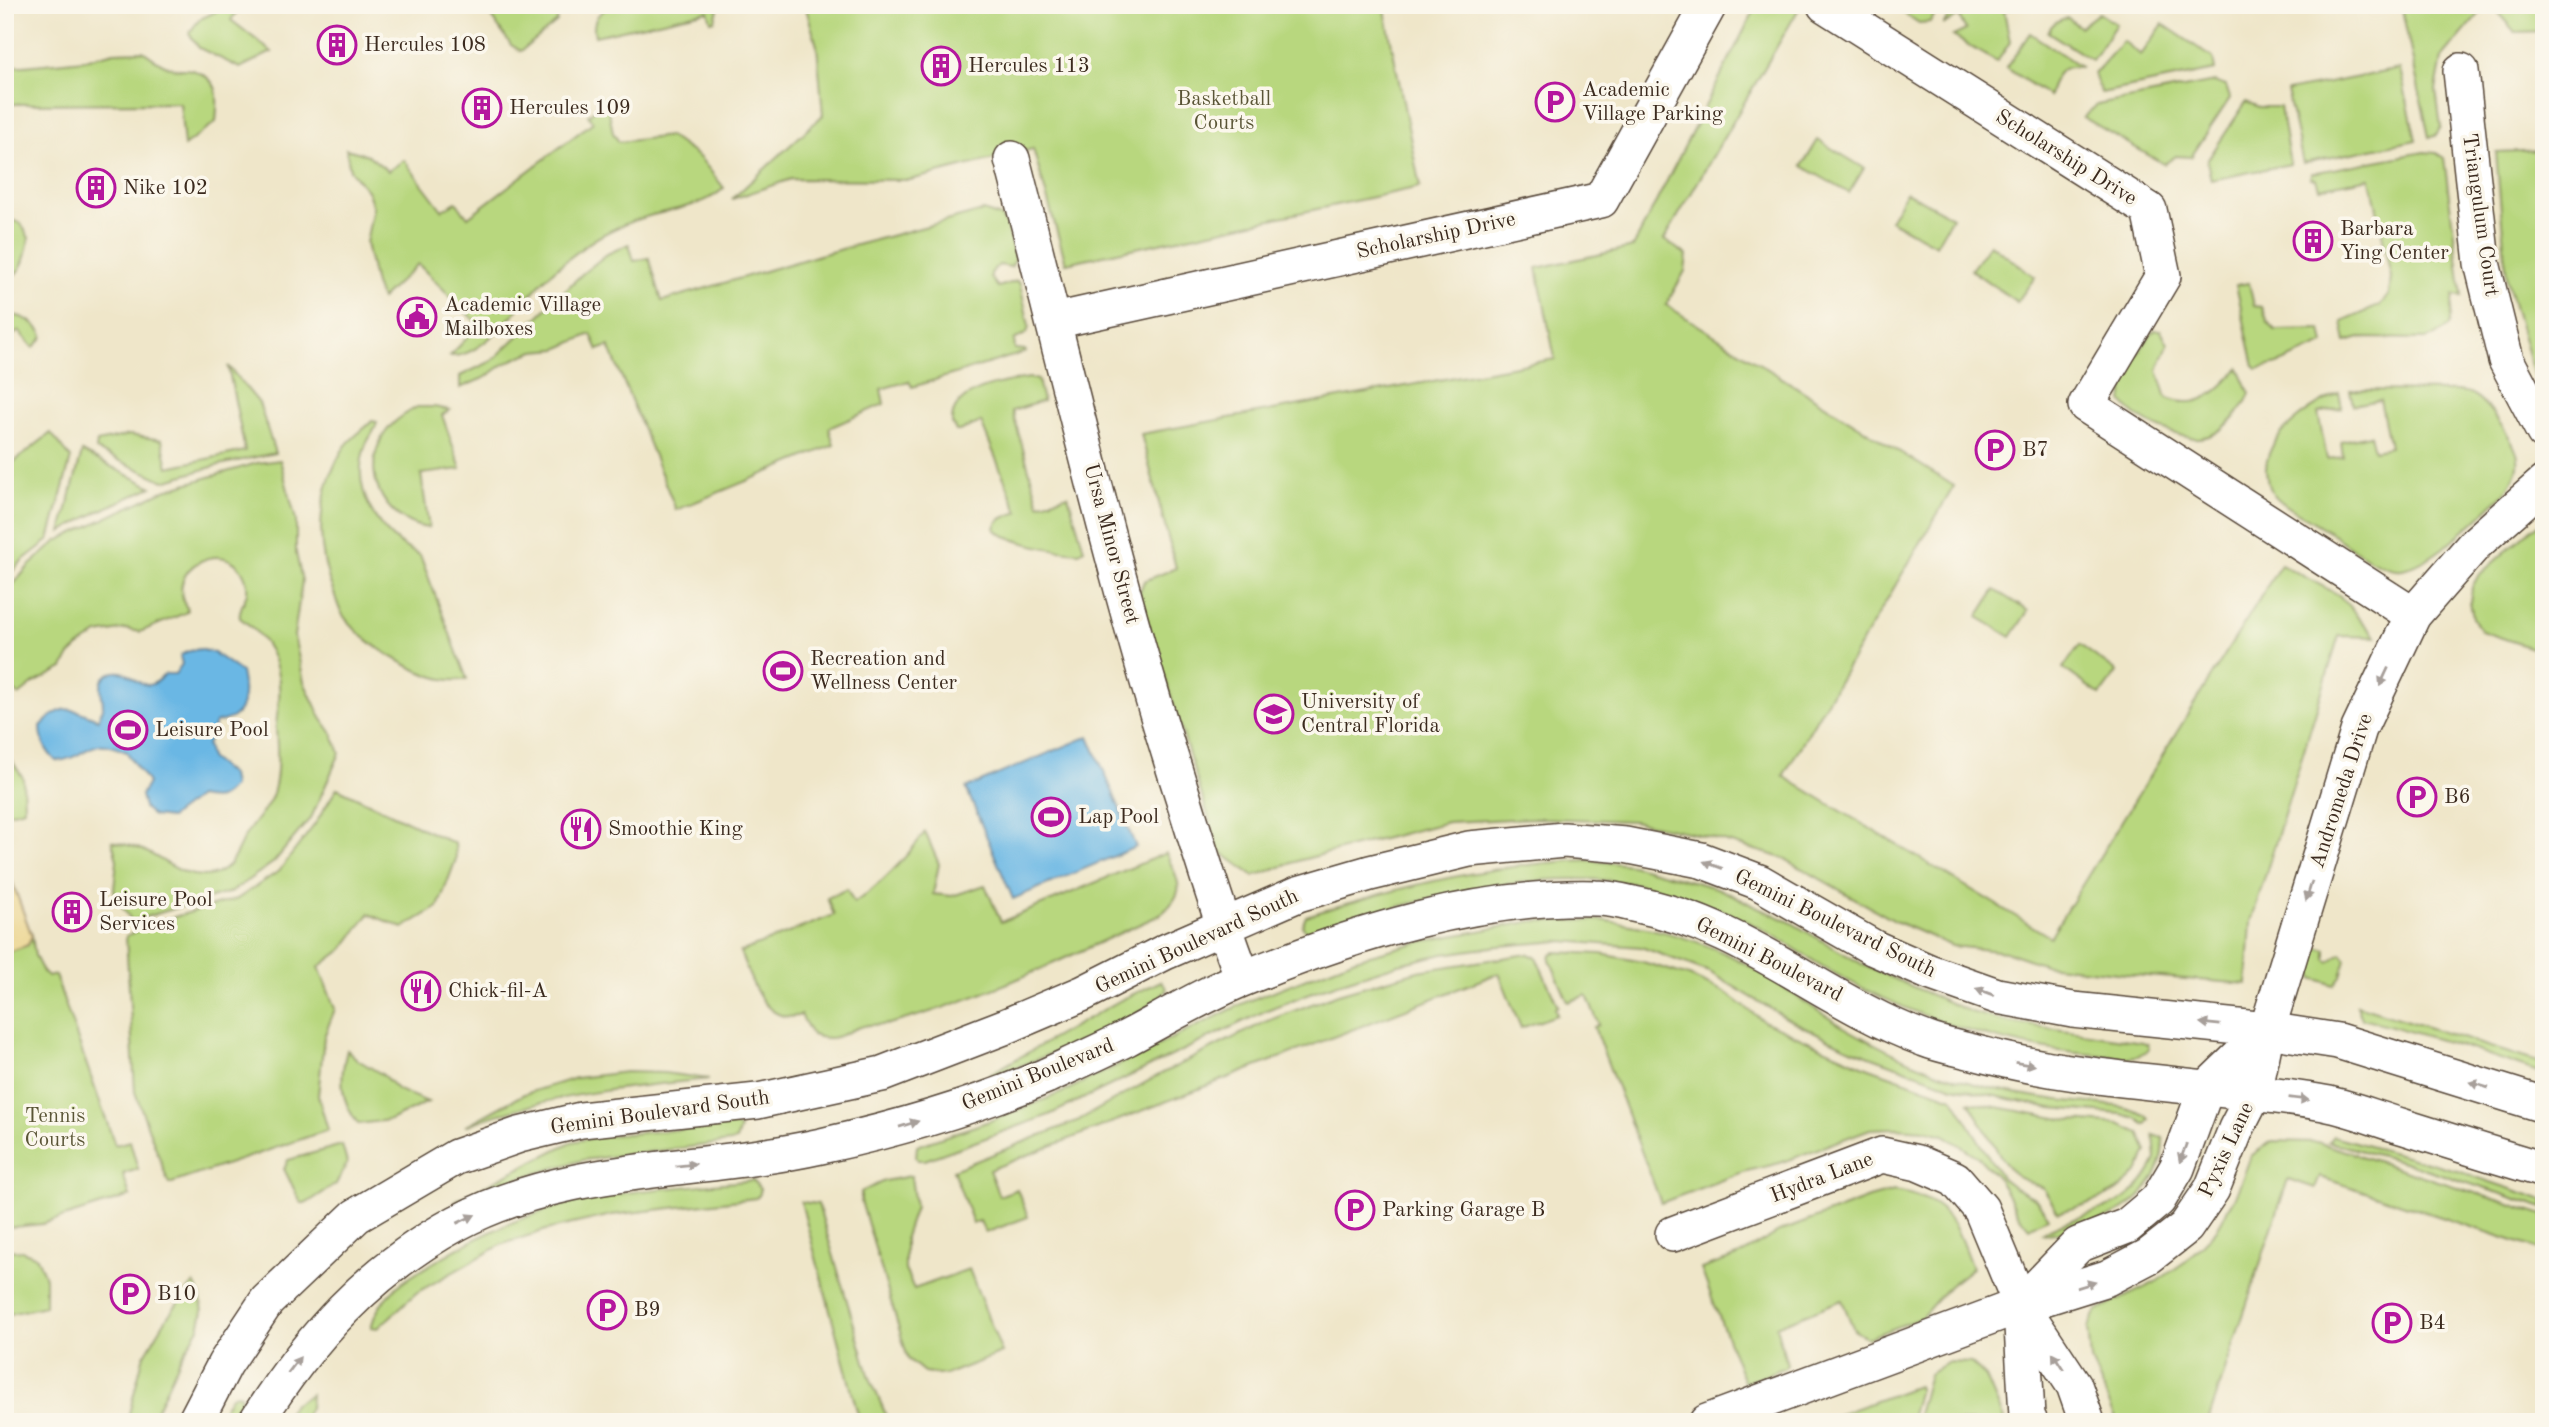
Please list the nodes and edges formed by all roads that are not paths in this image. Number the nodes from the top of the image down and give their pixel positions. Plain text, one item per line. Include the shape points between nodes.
1 (1709, 5) edge
2 (1825, 5) edge
3 (2461, 71) dead end
4 (1012, 159) dead end
5 (1054, 321) junction
6 (2544, 432) edge
7 (2544, 483) edge
8 (2413, 615) junction
9 (1223, 926) junction
10 (1244, 978) junction
11 (2267, 1030) junction
12 (2206, 1088) junction
13 (802, 1091) junction
14 (2254, 1094) junction
15 (2544, 1105) edge
16 (819, 1147) junction
17 (2544, 1171) edge
18 (1673, 1234) dead end
19 (2021, 1305) junction
20 (195, 1422) edge
21 (257, 1422) edge
22 (1707, 1422) edge
23 (2030, 1422) edge
24 (2087, 1422) edge

1 - 5 street, Scholarship Drive via 1601,200
2 - 8 street, Scholarship Drive via 2149,210 2163,276 2086,405
3 - 6 street, Triangulum Court via 2483,262 2506,360
4 - 5 street, Ursa Minor Street
5 - 9 street, Ursa Minor Street via 1157,717
7 - 8 street, Andromeda Drive via 2475,544
8 -> 11 street, Andromeda Drive via 2359,729
9 - 10 street, Ursa Minor Street
11 -> 9 street, Gemini Boulevard South via 2073,1010 1997,996 1874,948 1759,882 1701,860 1625,845 1564,840 1469,849 1298,894
9 - 13 street, Gemini Boulevard South via 1004,1027 882,1074
10 -> 12 street, Gemini Boulevard via 1361,936 1442,915 1520,901 1602,898 1658,908 1709,925 1925,1040 2074,1073
16 -> 10 street, Gemini Boulevard via 901,1127 1040,1079
11 - 12 street
11 - 14 street, Andromeda Drive
15 -> 11 street, Gemini Boulevard South via 2338,1041
12 - 14 street
12 -> 19 street, Pyxis Lane via 2177,1168 2158,1200 2127,1226 2078,1245
13 - 16 street
13 - 20 street, Gemini Boulevard South via 758,1101 581,1120 456,1157 356,1216 267,1301 225,1364
14 -> 17 street via 2325,1102
19 -> 14 street, Pyxis Lane via 2107,1278 2149,1256 2186,1227 2212,1189
21 -> 16 street, Gemini Boulevard via 314,1338 351,1301 408,1253 459,1222 510,1199 571,1183
18 - 19 street, Hydra Lane via 1882,1155 1955,1179 1981,1209
19 - 22 street, Pyxis Lane
19 - 23 street
24 -> 19 street via 2074,1385

